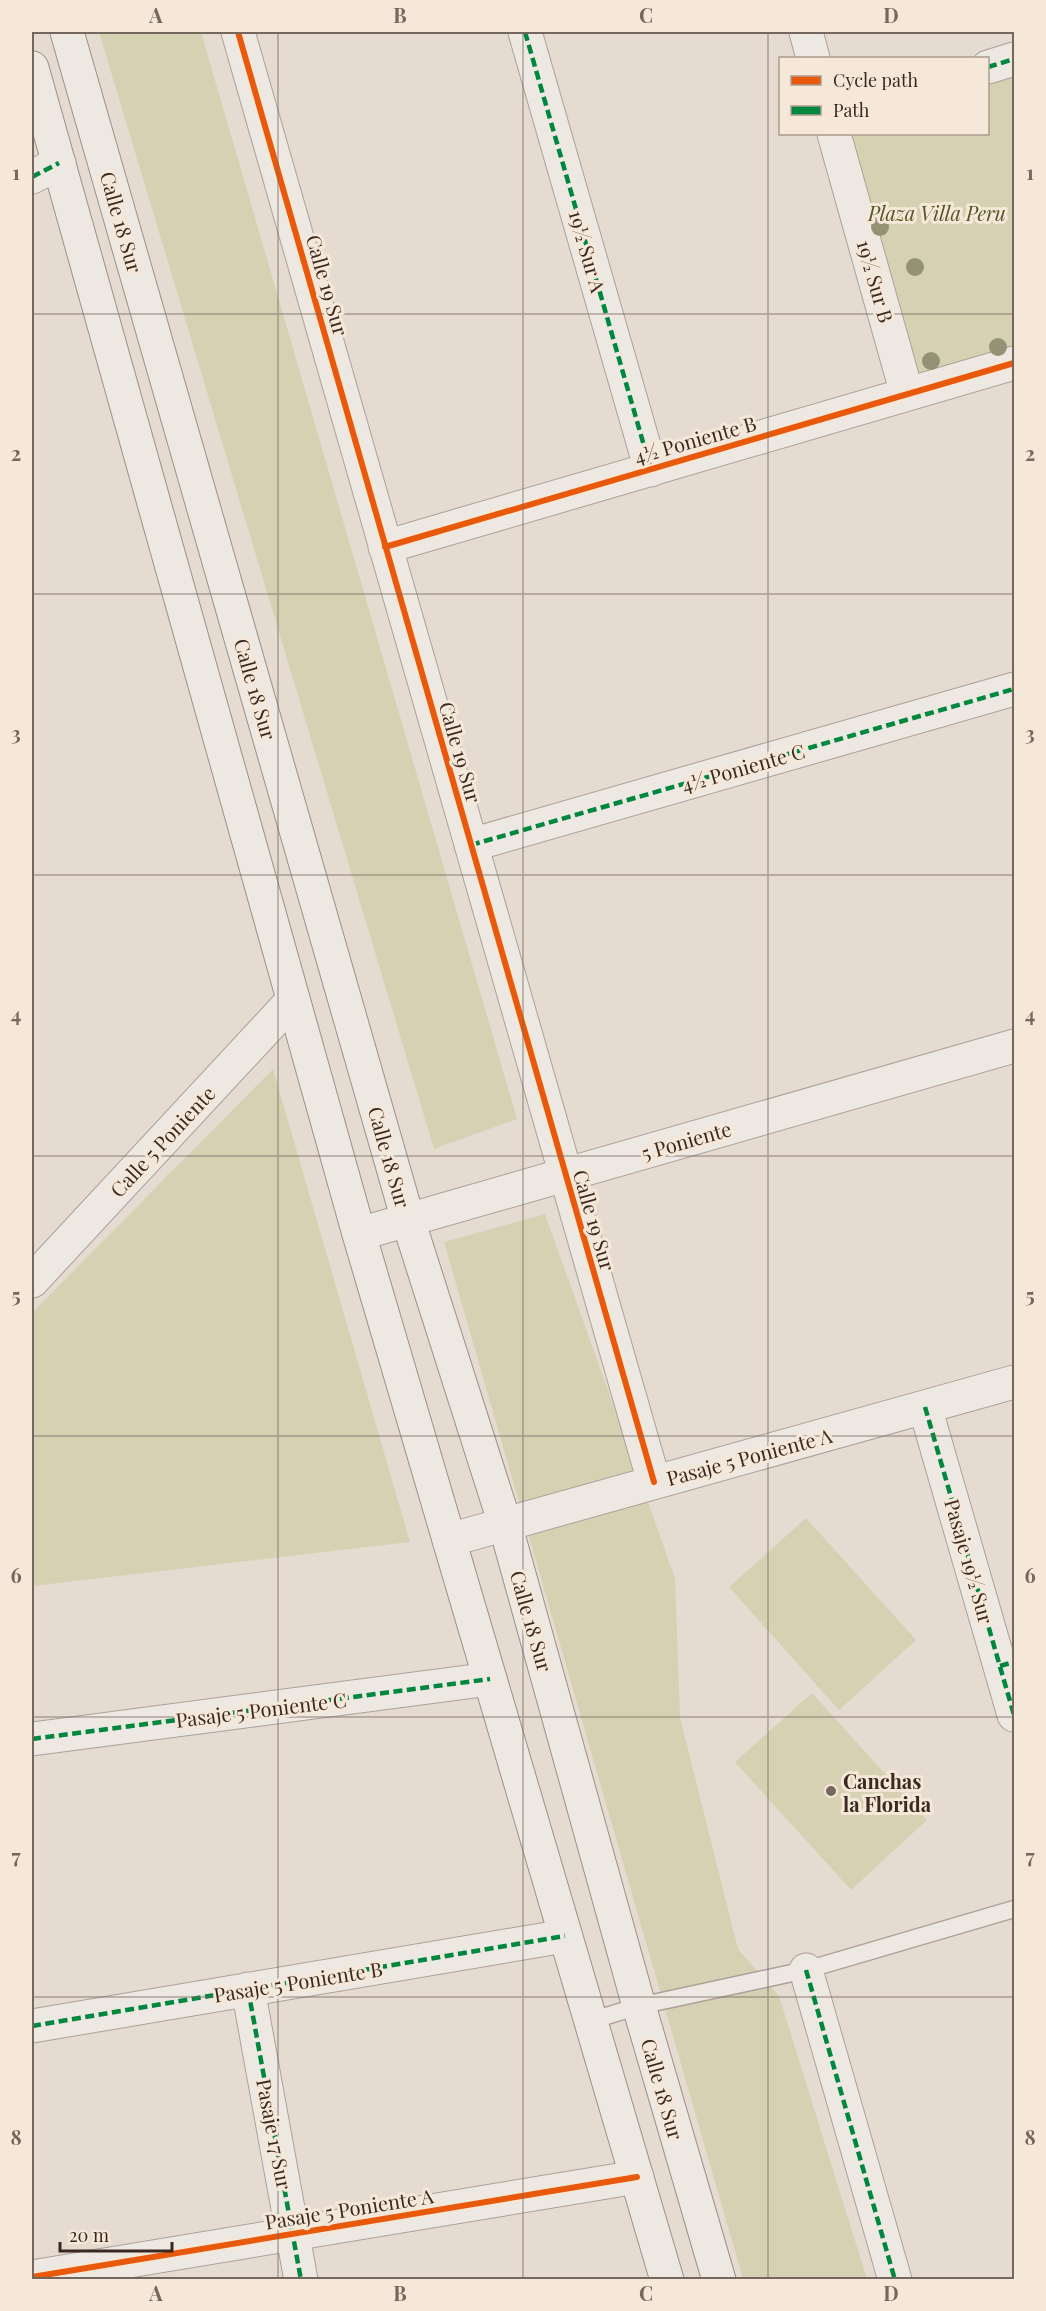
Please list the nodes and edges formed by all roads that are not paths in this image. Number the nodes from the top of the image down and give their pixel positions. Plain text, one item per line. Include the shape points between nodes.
1 (68, 32) edge
2 (238, 32) edge
3 (525, 32) edge
4 (806, 32) edge
5 (813, 57) edge
6 (1014, 59) edge
7 (989, 66) edge
8 (32, 68) edge
9 (834, 135) edge
10 (45, 170) edge
11 (1014, 363) edge
12 (907, 394) junction
13 (651, 470) junction
14 (385, 547) junction
15 (1014, 689) edge
16 (471, 845) junction
17 (292, 1001) junction
18 (1014, 1046) edge
19 (564, 1175) junction
20 (408, 1220) junction
21 (358, 1234) junction
22 (32, 1281) edge
23 (1014, 1382) edge
24 (925, 1407) junction
25 (654, 1482) junction
26 (504, 1524) junction
27 (449, 1540) junction
28 (1007, 1664) edge
29 (490, 1679) junction
30 (1014, 1715) edge
31 (32, 1739) edge
32 (1014, 1910) edge
33 (566, 1936) junction
34 (806, 1970) junction
35 (248, 1989) junction
36 (639, 2006) junction
37 (590, 2021) junction
38 (32, 2025) edge
39 (637, 2177) junction
40 (294, 2234) junction
41 (32, 2277) edge
42 (301, 2280) edge
43 (667, 2280) edge
44 (719, 2280) edge
45 (895, 2280) edge

1 - 20 street, Calle 18 Sur
2 - 14 street, Calle 19 Sur
3 - 13 street, 19½ Sur A
4 - 5 street
6 - 7 street
8 - 10 street
9 - 12 street, 19½ Sur B
10 - 17 street
11 - 12 street, 4½ Poniente B
12 - 13 street, 4½ Poniente B
13 - 14 street, 4½ Poniente B
14 - 16 street, Calle 19 Sur
15 - 16 street, 4½ Poniente C
16 - 19 street, Calle 19 Sur
17 - 21 street
17 - 22 street, Calle 5 Poniente
18 - 19 street, 5 Poniente
19 - 20 street, 5 Poniente
19 - 25 street, Calle 19 Sur
20 - 21 street, 5 Poniente
20 - 26 street, Calle 18 Sur
21 - 27 street
23 - 24 street, Pasaje 5 Poniente A
24 - 25 street, Pasaje 5 Poniente A
24 - 28 street, Pasaje 19½ Sur
25 - 26 street, Pasaje 5 Poniente A
26 - 27 street, Pasaje 5 Poniente A
26 - 36 street, Calle 18 Sur
27 - 29 street
28 - 30 street, Pasaje 19½ Sur
29 - 31 street, Pasaje 5 Poniente C
29 - 33 street
32 - 34 lane
33 - 35 street, Pasaje 5 Poniente B
33 - 37 street
34 - 36 lane
34 - 45 street
35 - 38 street, Pasaje 5 Poniente B
35 - 40 street, Pasaje 17 Sur
36 - 37 lane
36 - 44 street, Calle 18 Sur
37 - 39 street
39 - 40 street, Pasaje 5 Poniente A
39 - 43 street
40 - 41 street, Pasaje 5 Poniente A
40 - 42 street, Pasaje 17 Sur

